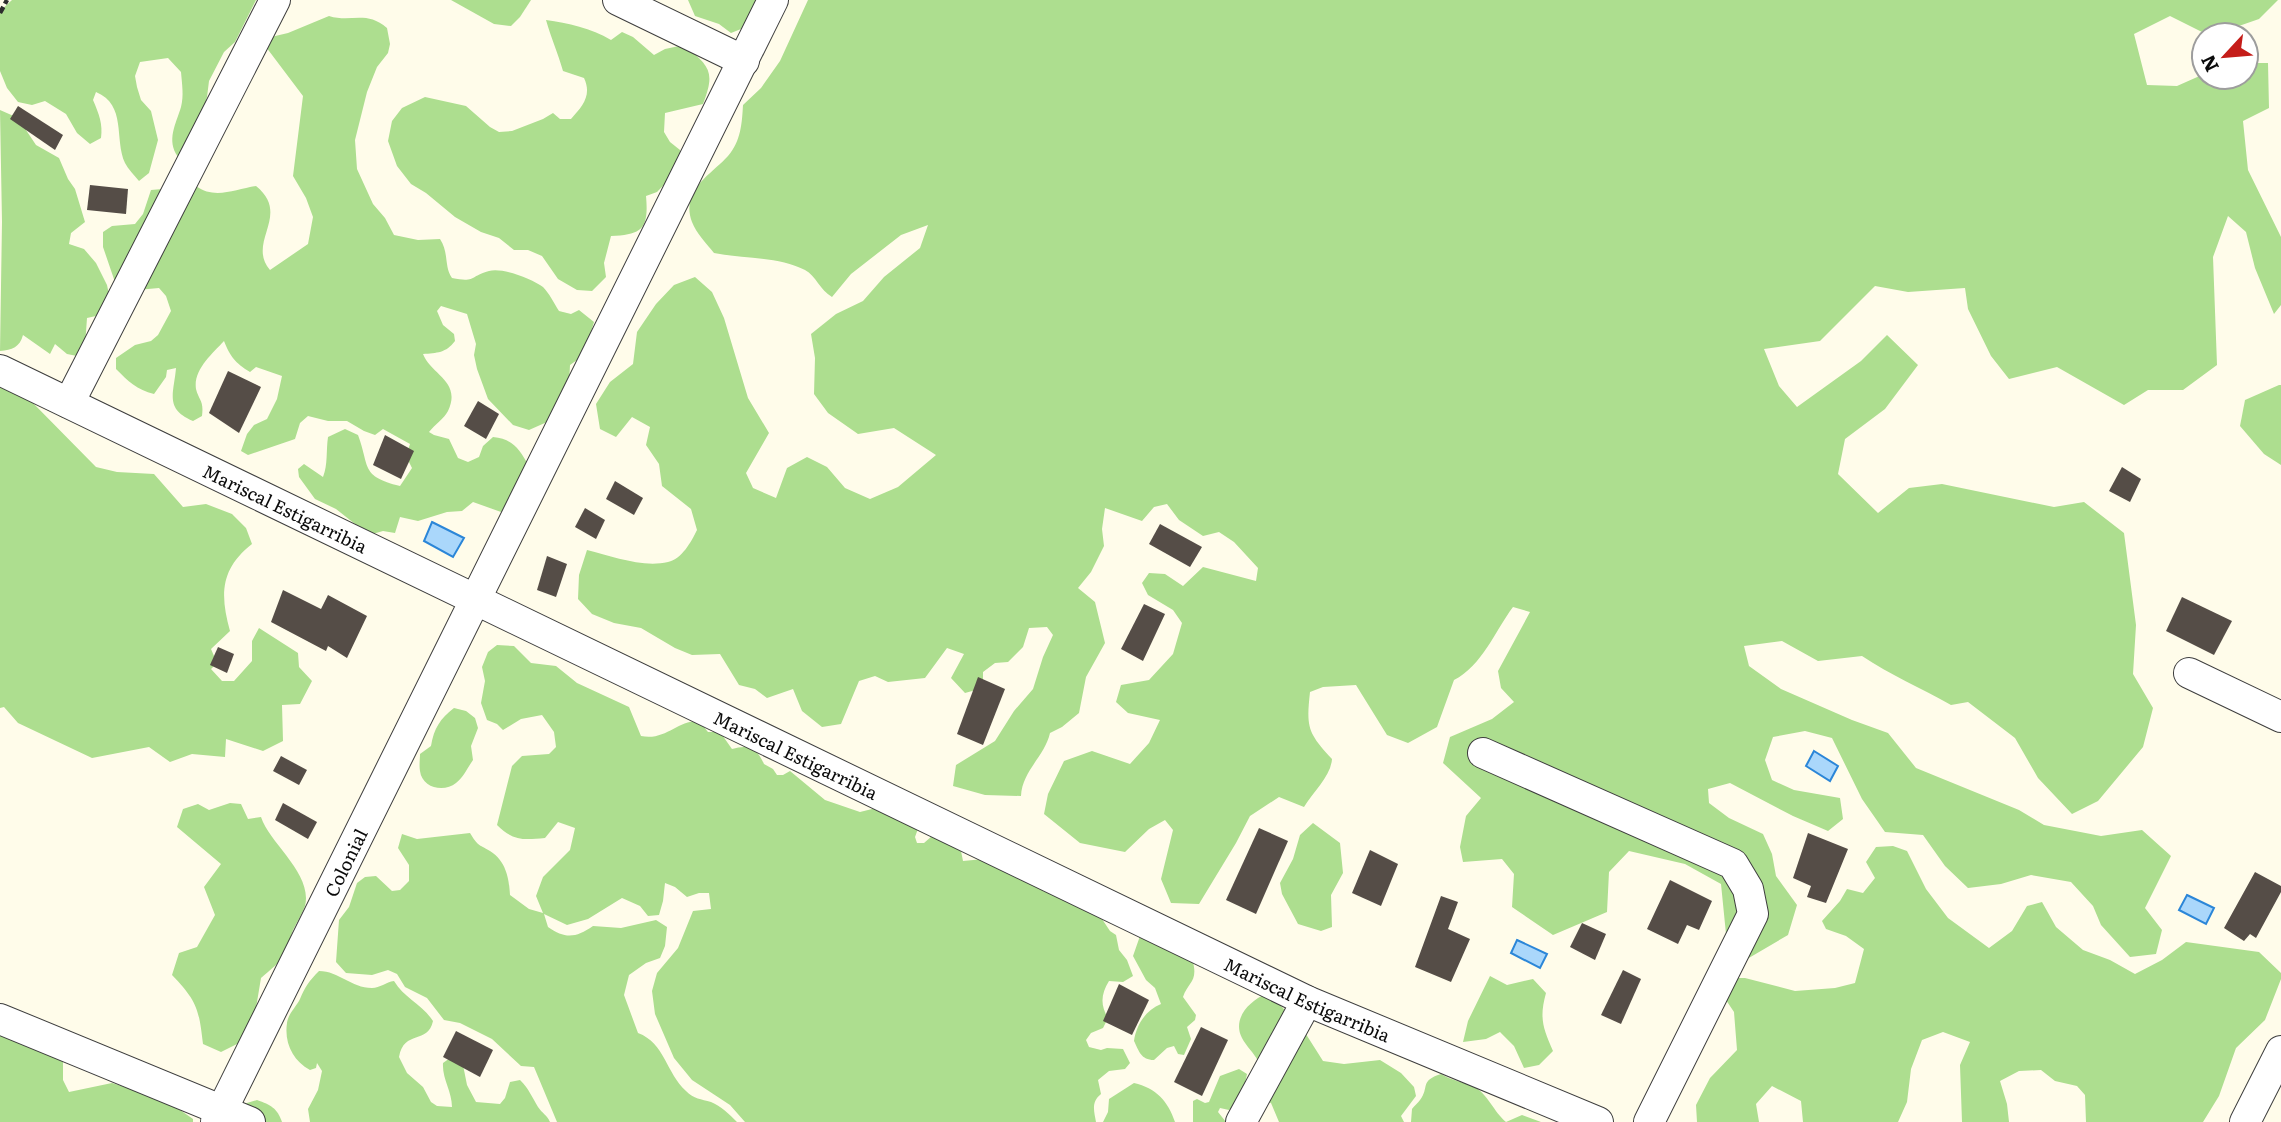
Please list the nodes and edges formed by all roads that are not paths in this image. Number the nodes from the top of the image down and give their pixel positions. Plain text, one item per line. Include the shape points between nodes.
1 (275, 0) edge
2 (618, 0) edge
3 (773, 0) edge
4 (744, 61) junction
5 (0, 370) edge
6 (69, 403) junction
7 (476, 602) junction
8 (2189, 673) dead end
9 (2281, 718) edge
10 (1483, 753) dead end
11 (1307, 1001) junction
12 (0, 1019) edge
13 (2281, 1051) edge
14 (219, 1116) edge
15 (1588, 1120) edge
16 (250, 1122) edge
17 (1241, 1122) edge
18 (1649, 1122) edge
19 (2245, 1122) edge

1 - 6 street
2 - 4 street
3 - 4 street, Colonial
4 - 7 street, Colonial
5 - 6 street, Mariscal Estigarribia
6 - 7 street, Mariscal Estigarribia
7 - 11 street, Mariscal Estigarribia
7 - 14 street, Colonial
8 - 9 street
10 - 18 street via 1733,864 1748,889 1753,914
11 - 15 street, Mariscal Estigarribia
11 - 17 street
12 - 14 street
13 - 19 street
14 - 16 street

